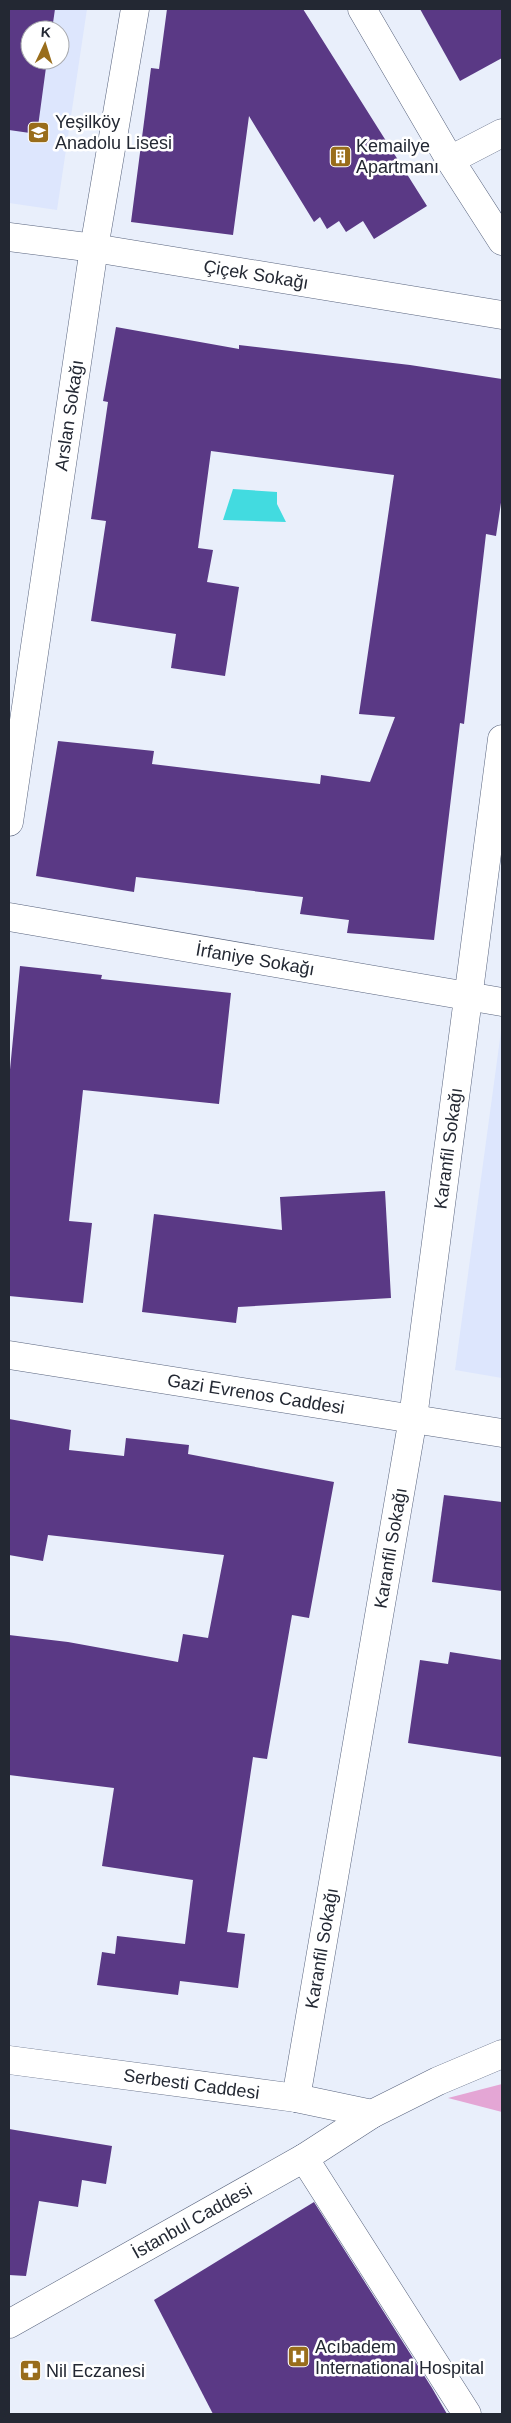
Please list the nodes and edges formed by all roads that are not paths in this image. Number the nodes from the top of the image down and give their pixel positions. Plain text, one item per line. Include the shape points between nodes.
1 (134, 9) edge
2 (362, 9) edge
3 (502, 133) edge
4 (450, 160) junction
5 (9, 237) edge
6 (502, 241) edge
7 (94, 248) junction
8 (502, 315) edge
9 (502, 739) edge
10 (9, 822) edge
11 (9, 917) edge
12 (469, 997) junction
13 (502, 1002) edge
14 (9, 1355) edge
15 (413, 1418) junction
16 (502, 1433) edge
17 (502, 2054) edge
18 (9, 2060) edge
19 (296, 2098) junction
20 (372, 2114) junction
21 (304, 2158) junction
22 (9, 2324) edge
23 (467, 2414) edge

1 - 7 street, Arslan Sokağı
2 - 4 street
3 - 4 street
4 - 6 street
5 - 7 street, Çiçek Sokağı
7 - 8 street, Çiçek Sokağı
7 - 10 street, Arslan Sokağı
9 - 12 street, Karanfil Sokağı
11 - 12 street, İrfaniye Sokağı
12 - 13 street, İrfaniye Sokağı
12 - 15 street, Karanfil Sokağı
14 - 15 street, Gazi Evrenos Caddesi
15 - 16 street, Gazi Evrenos Caddesi
15 - 19 street, Karanfil Sokağı
17 - 20 street, İstanbul Caddesi
18 - 19 street, Serbesti Caddesi
19 - 20 street, Serbesti Caddesi
20 - 21 street, İstanbul Caddesi
21 - 22 street, İstanbul Caddesi
21 - 23 street

